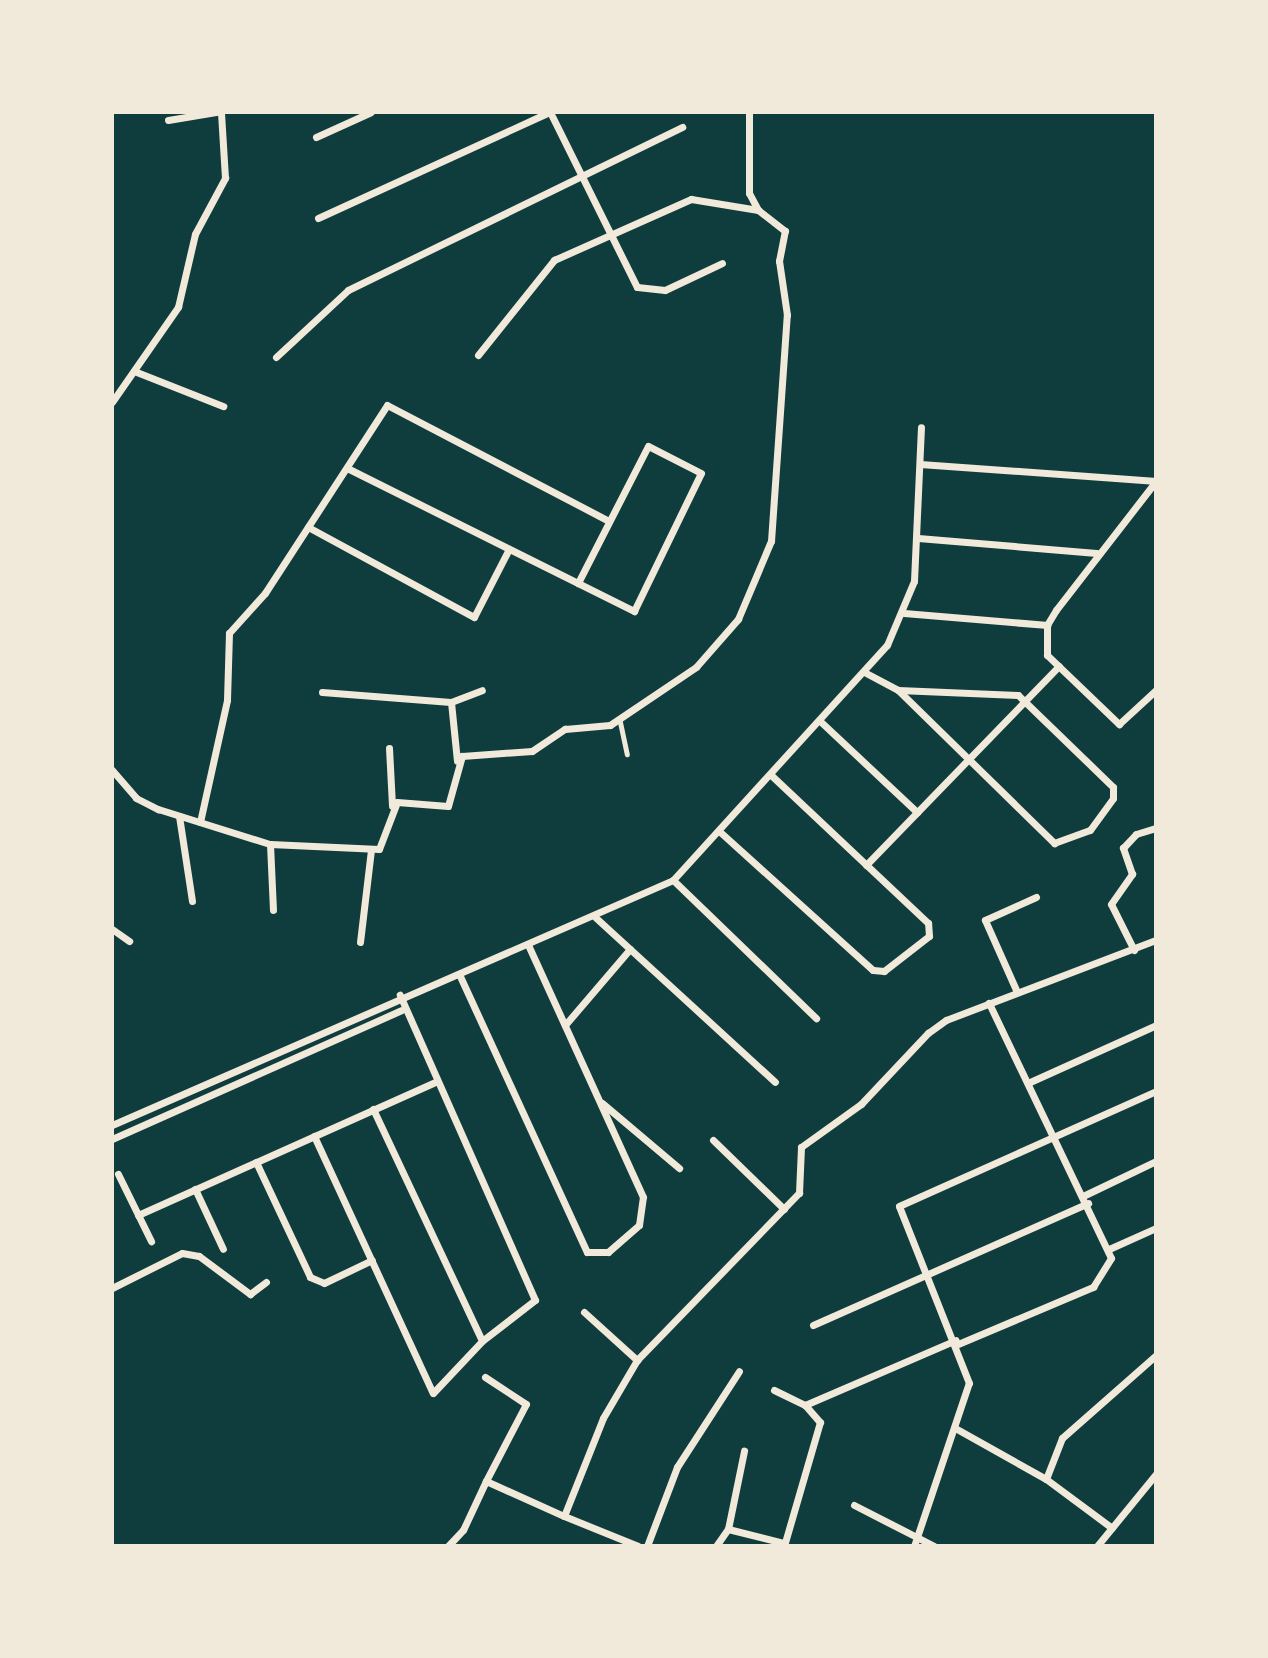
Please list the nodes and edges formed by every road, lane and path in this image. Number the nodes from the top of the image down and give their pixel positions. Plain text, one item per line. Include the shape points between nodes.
1 (219, 112) edge
2 (371, 112) edge
3 (549, 112) edge
4 (749, 112) edge
5 (168, 120) dead end
6 (682, 127) dead end
7 (316, 137) dead end
8 (579, 175) junction
9 (758, 210) junction
10 (318, 218) dead end
11 (608, 235) junction
12 (722, 263) dead end
13 (478, 355) dead end
14 (276, 357) dead end
15 (134, 371) junction
16 (112, 402) edge
17 (223, 406) dead end
18 (921, 427) dead end
19 (920, 464) junction
20 (347, 468) junction
21 (1156, 481) edge
22 (609, 521) junction
23 (308, 527) junction
24 (918, 538) junction
25 (509, 549) junction
26 (1096, 553) junction
27 (578, 583) junction
28 (904, 613) junction
29 (1047, 625) junction
30 (1059, 666) junction
31 (866, 673) junction
32 (482, 690) dead end
33 (898, 690) junction
34 (1156, 690) edge
35 (323, 692) dead end
36 (1024, 701) junction
37 (451, 702) junction
38 (620, 720) junction
39 (821, 722) junction
40 (389, 748) dead end
41 (627, 754) dead end
42 (968, 760) junction
43 (457, 761) junction
44 (112, 770) edge
45 (771, 775) junction
46 (392, 806) junction
47 (917, 812) junction
48 (179, 816) junction
49 (200, 822) junction
50 (1156, 828) edge
51 (719, 831) junction
52 (270, 844) junction
53 (371, 849) junction
54 (866, 865) junction
55 (673, 880) junction
56 (1036, 897) dead end
57 (192, 901) dead end
58 (272, 909) dead end
59 (595, 917) junction
60 (112, 929) edge
61 (1156, 940) edge
62 (129, 941) dead end
63 (360, 942) dead end
64 (528, 945) junction
65 (630, 949) junction
66 (1134, 950) junction
67 (459, 974) junction
68 (1017, 992) junction
69 (400, 995) junction
70 (989, 1003) junction
71 (402, 1010) junction
72 (816, 1018) dead end
73 (565, 1025) junction
74 (1156, 1025) edge
75 (435, 1082) junction
76 (775, 1082) dead end
77 (1030, 1082) junction
78 (1156, 1091) edge
79 (599, 1100) junction
80 (373, 1109) junction
81 (112, 1125) edge
82 (314, 1136) junction
83 (1054, 1138) junction
84 (112, 1139) edge
85 (713, 1140) dead end
86 (1156, 1161) edge
87 (256, 1162) junction
88 (678, 1168) dead end
89 (118, 1174) dead end
90 (195, 1189) junction
91 (1086, 1199) junction
92 (784, 1209) junction
93 (138, 1215) junction
94 (1156, 1228) edge
95 (151, 1241) dead end
96 (223, 1249) dead end
97 (1109, 1249) junction
98 (372, 1260) junction
99 (930, 1275) junction
100 (266, 1282) dead end
101 (112, 1288) edge
102 (584, 1312) dead end
103 (813, 1325) dead end
104 (482, 1341) junction
105 (957, 1342) junction
106 (1156, 1355) edge
107 (637, 1360) junction
108 (739, 1371) dead end
109 (485, 1377) dead end
110 (774, 1390) dead end
111 (804, 1405) junction
112 (955, 1428) junction
113 (744, 1451) dead end
114 (1156, 1474) edge
115 (1046, 1479) junction
116 (486, 1481) junction
117 (854, 1506) dead end
118 (564, 1516) junction
119 (1112, 1528) junction
120 (728, 1529) junction
121 (914, 1536) junction
122 (607, 1537) junction
123 (784, 1544) edge
124 (447, 1546) edge
125 (604, 1546) edge
126 (638, 1546) edge
127 (647, 1546) edge
128 (716, 1546) edge
129 (914, 1546) edge
130 (934, 1546) edge
131 (1097, 1546) edge

1 - 5 street
1 - 15 street via 225,178 195,234 178,307
2 - 7 street
3 - 8 street
3 - 10 street
4 - 9 street via 748,183
6 - 8 street
8 - 11 street
8 - 14 street via 348,290
9 - 11 street via 691,199
9 - 38 street via 785,231 779,261 787,316 770,546 738,619 720,641 679,682
11 - 12 street via 629,280 646,289 665,290
11 - 13 street via 554,260
15 - 16 street
15 - 17 street
18 - 19 street
19 - 21 street
19 - 24 street
20 - 22 street via 387,405
20 - 23 street
20 - 25 street
21 - 26 street
22 - 27 street
22 - 27 street via 648,446 701,473 634,611
23 - 25 street via 474,617
23 - 49 street via 265,593 229,633 227,700
24 - 26 street
24 - 28 street
25 - 27 street
26 - 29 street
28 - 29 street
28 - 31 street
29 - 30 street via 1047,655
30 - 34 street via 1119,724
30 - 36 street
31 - 33 street
31 - 39 street
32 - 37 street
33 - 36 street via 1018,695
33 - 42 street
35 - 37 street
36 - 42 street
36 - 42 street via 1113,787 1090,830 1054,843
37 - 43 street
38 - 41 lane
38 - 43 street via 565,729 532,751
39 - 45 street
39 - 47 street
40 - 46 street
42 - 47 street
43 - 46 street via 446,807
44 - 48 street via 138,800
45 - 51 street
45 - 54 street
46 - 53 street via 385,842
47 - 54 street
48 - 49 street
48 - 57 street
49 - 52 street
50 - 66 street via 1136,834 1123,848 1132,874 1111,904
51 - 54 street via 873,970 884,971 929,936 928,923
51 - 55 street
52 - 53 street
52 - 58 street
53 - 63 street
55 - 59 street
55 - 72 street
56 - 68 street via 985,920
59 - 64 street
59 - 65 street
60 - 62 street
61 - 66 street
64 - 67 street
64 - 73 street
65 - 73 street
65 - 76 street
66 - 68 street
67 - 69 street
67 - 79 street via 587,1252 596,1257 639,1225 646,1210
68 - 70 street
69 - 71 street
69 - 81 street
70 - 77 street
70 - 92 street via 928,1033 861,1104 801,1147 803,1184
71 - 75 street
71 - 84 street
73 - 79 street
74 - 77 street
75 - 80 street
75 - 104 street via 534,1300
77 - 83 street
78 - 83 street
79 - 88 street
80 - 82 street
80 - 104 street
82 - 87 street
82 - 98 street
83 - 91 street
83 - 99 street via 900,1202 899,1213
85 - 92 street
86 - 91 street
87 - 90 street
87 - 98 street via 310,1277 324,1283
89 - 93 street
90 - 93 street
90 - 96 street
91 - 97 street
91 - 99 street
92 - 107 street
93 - 95 street
94 - 97 street
97 - 105 street via 1110,1267 1093,1287
98 - 104 street via 433,1393
99 - 103 street
99 - 105 street
100 - 101 street via 250,1294 199,1256 182,1253
102 - 107 street
105 - 111 street
105 - 112 street via 969,1390
106 - 115 street via 1062,1438
107 - 118 street via 603,1418
108 - 127 street via 677,1467
109 - 116 street via 526,1404
110 - 111 street
111 - 123 street via 819,1423
112 - 115 street
112 - 121 street
113 - 120 street
114 - 119 street
115 - 119 street
116 - 118 street
116 - 124 street via 463,1530
117 - 121 street
118 - 122 street
119 - 131 street
120 - 123 street
120 - 128 street
121 - 129 street
121 - 130 street
122 - 125 street
122 - 126 street

